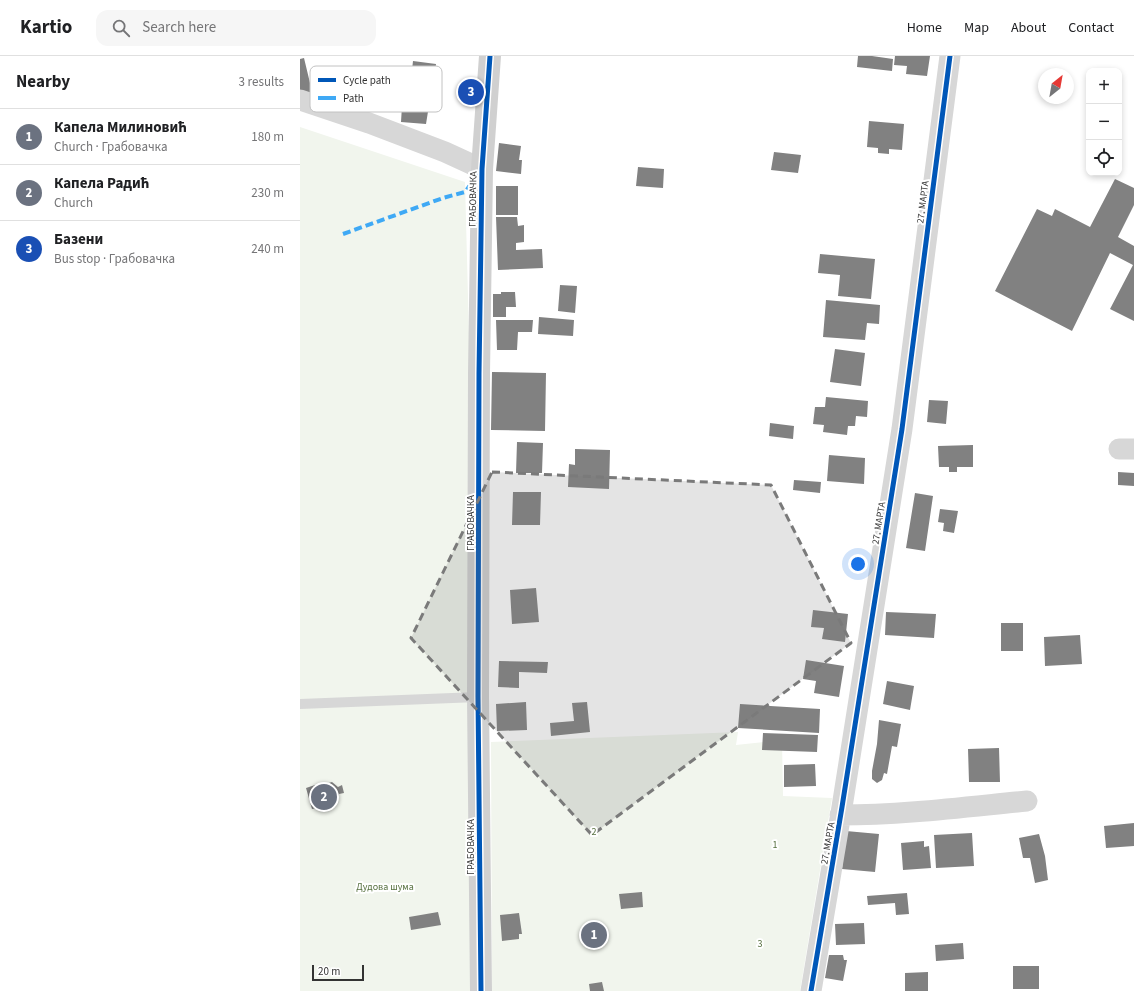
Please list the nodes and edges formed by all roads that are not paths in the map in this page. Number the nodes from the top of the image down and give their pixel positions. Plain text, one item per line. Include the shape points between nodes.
1 (490, 56) edge
2 (950, 56) edge
3 (300, 100) edge
4 (310, 103) edge
5 (336, 112) edge
6 (482, 169) junction
7 (478, 697) junction
8 (300, 704) edge
9 (1027, 801) dead end
10 (840, 815) junction
11 (480, 991) edge
12 (811, 991) edge

1 - 6 street, ГРАБОВАЧКА
2 - 10 street, 27. МАРТА via 902,429
3 - 4 street, ГРАБОВАЧКА
5 - 6 street, ГРАБОВАЧКА via 445,152
6 - 7 street, ГРАБОВАЧКА
7 - 8 lane
7 - 11 street, ГРАБОВАЧКА
9 - 10 street via 874,815
10 - 12 street, 27. МАРТА

